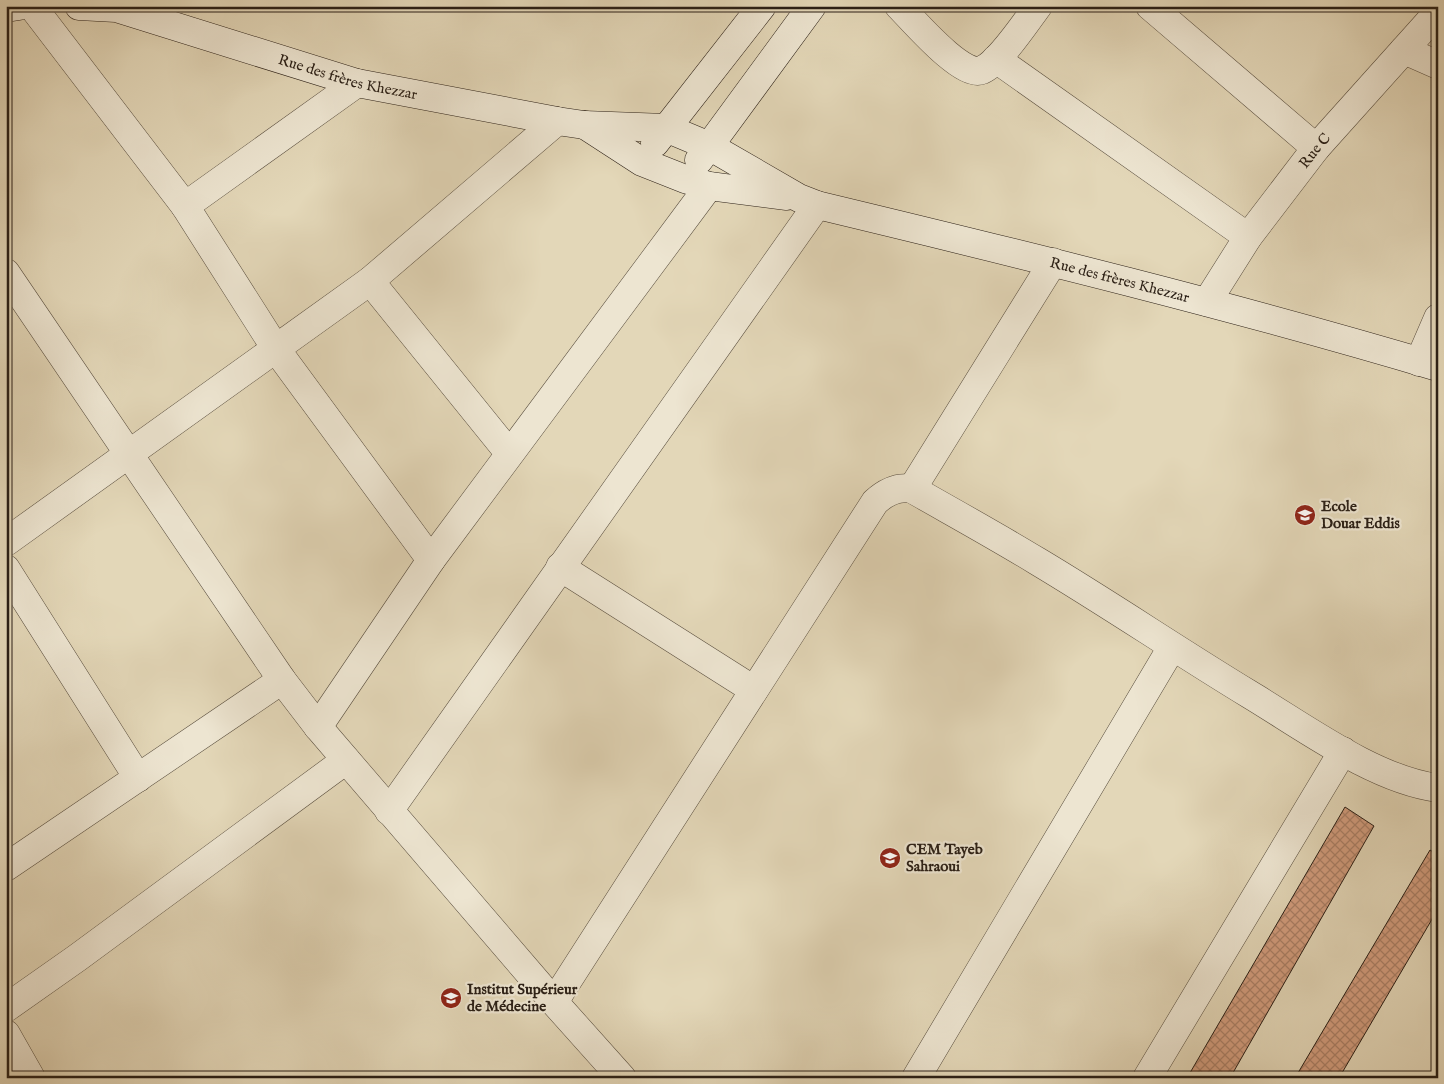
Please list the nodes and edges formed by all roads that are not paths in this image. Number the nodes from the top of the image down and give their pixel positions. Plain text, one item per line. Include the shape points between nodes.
1 (19, 6) edge
2 (32, 6) edge
3 (79, 6) edge
4 (762, 6) edge
5 (812, 6) edge
6 (899, 6) edge
7 (1038, 6) edge
8 (1150, 6) edge
9 (115, 7) edge
10 (6, 8) edge
11 (1438, 12) edge
12 (1404, 50) junction
13 (996, 59) junction
14 (1438, 65) edge
15 (358, 83) junction
16 (557, 121) junction
17 (584, 125) junction
18 (666, 128) junction
19 (709, 146) junction
20 (1316, 148) junction
21 (642, 162) junction
22 (697, 182) junction
23 (808, 202) junction
24 (185, 206) junction
25 (1248, 237) junction
26 (1053, 262) junction
27 (6, 273) edge
28 (370, 281) junction
29 (1207, 302) junction
30 (1438, 318) edge
31 (276, 349) junction
32 (1428, 364) edge
33 (509, 453) junction
34 (130, 454) junction
35 (912, 489) junction
36 (6, 542) edge
37 (431, 560) junction
38 (560, 567) junction
39 (6, 569) edge
40 (1172, 647) junction
41 (282, 680) junction
42 (754, 690) junction
43 (318, 728) junction
44 (1343, 751) junction
45 (346, 760) junction
46 (138, 778) junction
47 (1438, 788) edge
48 (389, 811) junction
49 (8, 862) edge
50 (554, 1002) junction
51 (6, 1008) edge
52 (6, 1034) edge
53 (31, 1078) edge
54 (622, 1078) edge
55 (916, 1078) edge
56 (1147, 1078) edge

1 - 10 street
2 - 24 street
3 - 9 street, Rue des frères Khezzar
4 - 18 street
5 - 19 street
6 - 13 street via 954,61 969,70 981,71
7 - 13 street
8 - 20 street
9 - 15 street, Rue des frères Khezzar
11 - 12 street, Rue C
12 - 14 street
12 - 20 street, Rue C
13 - 25 street
15 - 16 street, Rue des frères Khezzar
15 - 24 street
16 - 17 street, Rue des frères Khezzar
16 - 28 street
17 - 18 street, Rue des frères Khezzar
17 - 21 street, Rue des frères Khezzar
18 - 19 street, Rue des frères Khezzar
18 - 21 street
19 - 22 street
19 - 23 street, Rue des frères Khezzar
20 - 25 street, Rue C
21 - 22 street, Rue des frères Khezzar
22 - 23 street, Rue des frères Khezzar
22 - 33 street
23 - 26 street, Rue des frères Khezzar
23 - 38 street
24 - 31 street
25 - 29 street, Rue C
26 - 29 street, Rue des frères Khezzar
26 - 35 street
27 - 34 street
28 - 31 street
28 - 33 street
29 - 32 street, Rue des frères Khezzar
30 - 32 street
31 - 34 street
31 - 37 street
33 - 37 street
34 - 36 street
34 - 41 street
35 - 40 street via 1038,561
35 - 42 street via 885,493 875,502
37 - 43 street
38 - 42 street
38 - 48 street
39 - 46 street
40 - 44 street
40 - 55 street
41 - 43 street
41 - 46 street
42 - 50 street
43 - 45 street
44 - 47 street via 1383,773 1418,786
44 - 56 street
45 - 48 street
45 - 51 street
46 - 49 street
48 - 50 street
50 - 54 street
52 - 53 street

